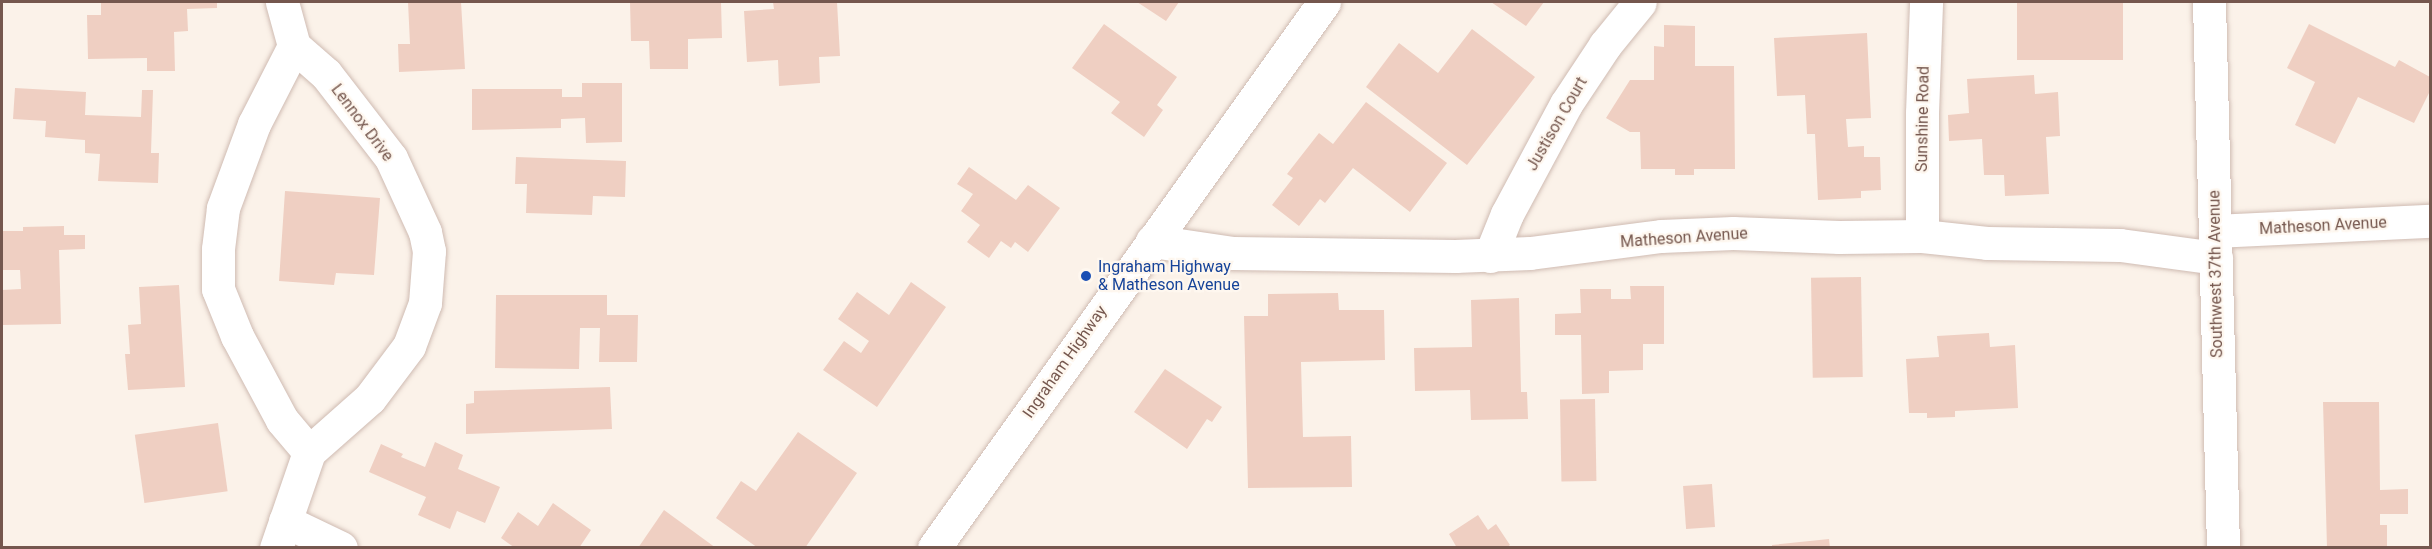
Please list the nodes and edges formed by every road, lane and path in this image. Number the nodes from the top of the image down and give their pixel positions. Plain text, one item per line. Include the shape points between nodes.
1 (282, 2) edge
2 (1324, 2) edge
3 (1640, 2) edge
4 (1926, 2) edge
5 (2209, 2) edge
6 (294, 46) junction
7 (2430, 221) edge
8 (1922, 236) junction
9 (1152, 241) junction
10 (2216, 244) junction
11 (1490, 256) junction
12 (309, 452) junction
13 (281, 534) edge
14 (341, 548) edge
15 (934, 548) edge
16 (2223, 548) edge

1 - 6 street
2 - 9 street, Ingraham Highway
3 - 11 street, Justison Court via 1605,45 1566,104 1507,214
4 - 8 street, Sunshine Road
5 - 10 street, Southwest 37th Avenue
6 - 12 street via 254,124 223,208 218,290 237,336 282,420
6 - 12 street, Lennox Drive via 326,74 391,158 425,232 429,251 425,303 409,346 370,398
7 - 10 street, Matheson Avenue
8 - 10 street, Matheson Avenue via 1987,243
8 - 11 street, Matheson Avenue via 1698,234
9 - 11 street, Matheson Avenue via 1252,254
9 - 15 street, Ingraham Highway
10 - 16 street, Southwest 37th Avenue
12 - 13 street, Lennox Drive
13 - 14 street

